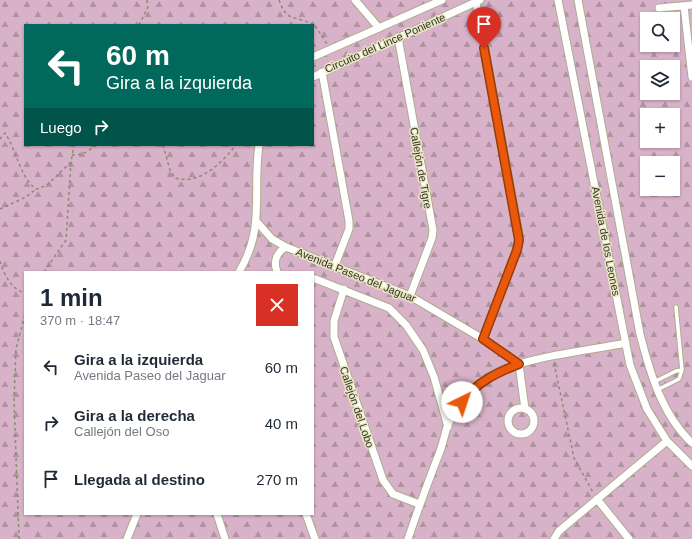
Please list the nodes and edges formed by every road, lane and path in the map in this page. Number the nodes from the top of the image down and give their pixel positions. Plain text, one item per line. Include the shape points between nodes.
1 (147, 0) edge
2 (279, 0) edge
3 (355, 0) edge
4 (442, 0) edge
5 (558, 0) edge
6 (578, 0) edge
7 (478, 1) edge
8 (692, 5) edge
9 (684, 6) junction
10 (659, 8) dead end
11 (140, 24) edge
12 (379, 28) junction
13 (398, 37) junction
14 (331, 50) junction
15 (314, 57) edge
16 (322, 72) junction
17 (314, 76) edge
18 (692, 78) edge
19 (0, 139) edge
20 (74, 146) edge
21 (95, 146) edge
22 (164, 146) edge
23 (235, 146) edge
24 (259, 146) edge
25 (72, 155) junction
26 (71, 162) junction
27 (37, 189) junction
28 (0, 209) edge
29 (257, 222) junction
30 (286, 246) junction
31 (0, 262) edge
32 (335, 265) junction
33 (45, 271) edge
34 (239, 271) edge
35 (277, 271) edge
36 (314, 278) edge
37 (344, 289) junction
38 (24, 293) edge
39 (410, 296) junction
40 (676, 307) dead end
41 (24, 318) edge
42 (483, 339) junction
43 (626, 343) junction
44 (552, 357) junction
45 (519, 364) junction
46 (682, 370) junction
47 (654, 382) junction
48 (658, 390) junction
49 (525, 409) dead end
50 (448, 427) junction
51 (668, 441) junction
52 (692, 443) edge
53 (692, 466) edge
54 (597, 499) junction
55 (419, 504) junction
56 (137, 515) edge
57 (217, 515) edge
58 (306, 515) edge
59 (19, 539) edge
60 (128, 539) edge
61 (225, 539) edge
62 (315, 539) edge
63 (408, 539) edge
64 (554, 539) edge
65 (629, 539) edge

1 - 11 path via 148,7
2 - 14 path via 289,16 314,24
3 - 12 street
4 - 12 street, Circuito del Lince Poniente
5 - 43 street, Avenida de los Leones
6 - 47 street, Avenida de los Leones via 640,334
7 - 13 street, Circuito del Lince Poniente
7 - 42 street via 519,234 517,250
8 - 9 street
9 - 10 street
9 - 18 street
12 - 14 street, Circuito del Lince Poniente
13 - 16 street, Circuito del Lince Poniente
13 - 39 street, Callejón de Tigre via 432,230 432,238
14 - 15 street, Circuito del Lince Poniente
16 - 17 street, Circuito del Lince Poniente
16 - 32 street via 349,221 349,229
19 - 27 path via 5,133 29,185
20 - 25 path
21 - 25 path via 83,154
22 - 23 path via 170,170 175,178 183,180 201,176 222,161
24 - 29 street
25 - 26 path
26 - 27 path via 47,185
26 - 33 path via 66,240
27 - 28 path
29 - 30 street, Avenida Paseo del Jaguar via 272,240
29 - 34 street
30 - 32 street, Avenida Paseo del Jaguar
30 - 35 street via 276,258
31 - 38 path via 17,291
32 - 39 street, Avenida Paseo del Jaguar
36 - 37 street, Avenida Paseo del Jaguar
37 - 50 street, Avenida Paseo del Jaguar via 389,308 406,325 423,350 434,377
37 - 55 street, Callejón del Lobo via 334,321 334,337 383,480 393,494
39 - 42 street, Avenida Paseo del Jaguar
40 - 46 lane
41 - 59 path via 16,348 14,401
42 - 45 street, Avenida Paseo del Jaguar
43 - 44 street
43 - 51 street, Avenida de los Leones via 630,364 647,409
44 - 45 street
44 - 54 path via 574,458
45 - 49 street
45 - 50 street via 480,383 468,395
46 - 47 lane
46 - 48 lane via 679,379
47 - 48 street, Avenida de los Leones
48 - 52 street, Avenida de los Leones via 672,418
50 - 55 street via 445,441
51 - 53 street, Avenida de los Leones
51 - 54 street
54 - 64 street via 559,530
54 - 65 street
55 - 63 street
56 - 60 street
57 - 61 street
58 - 62 street

